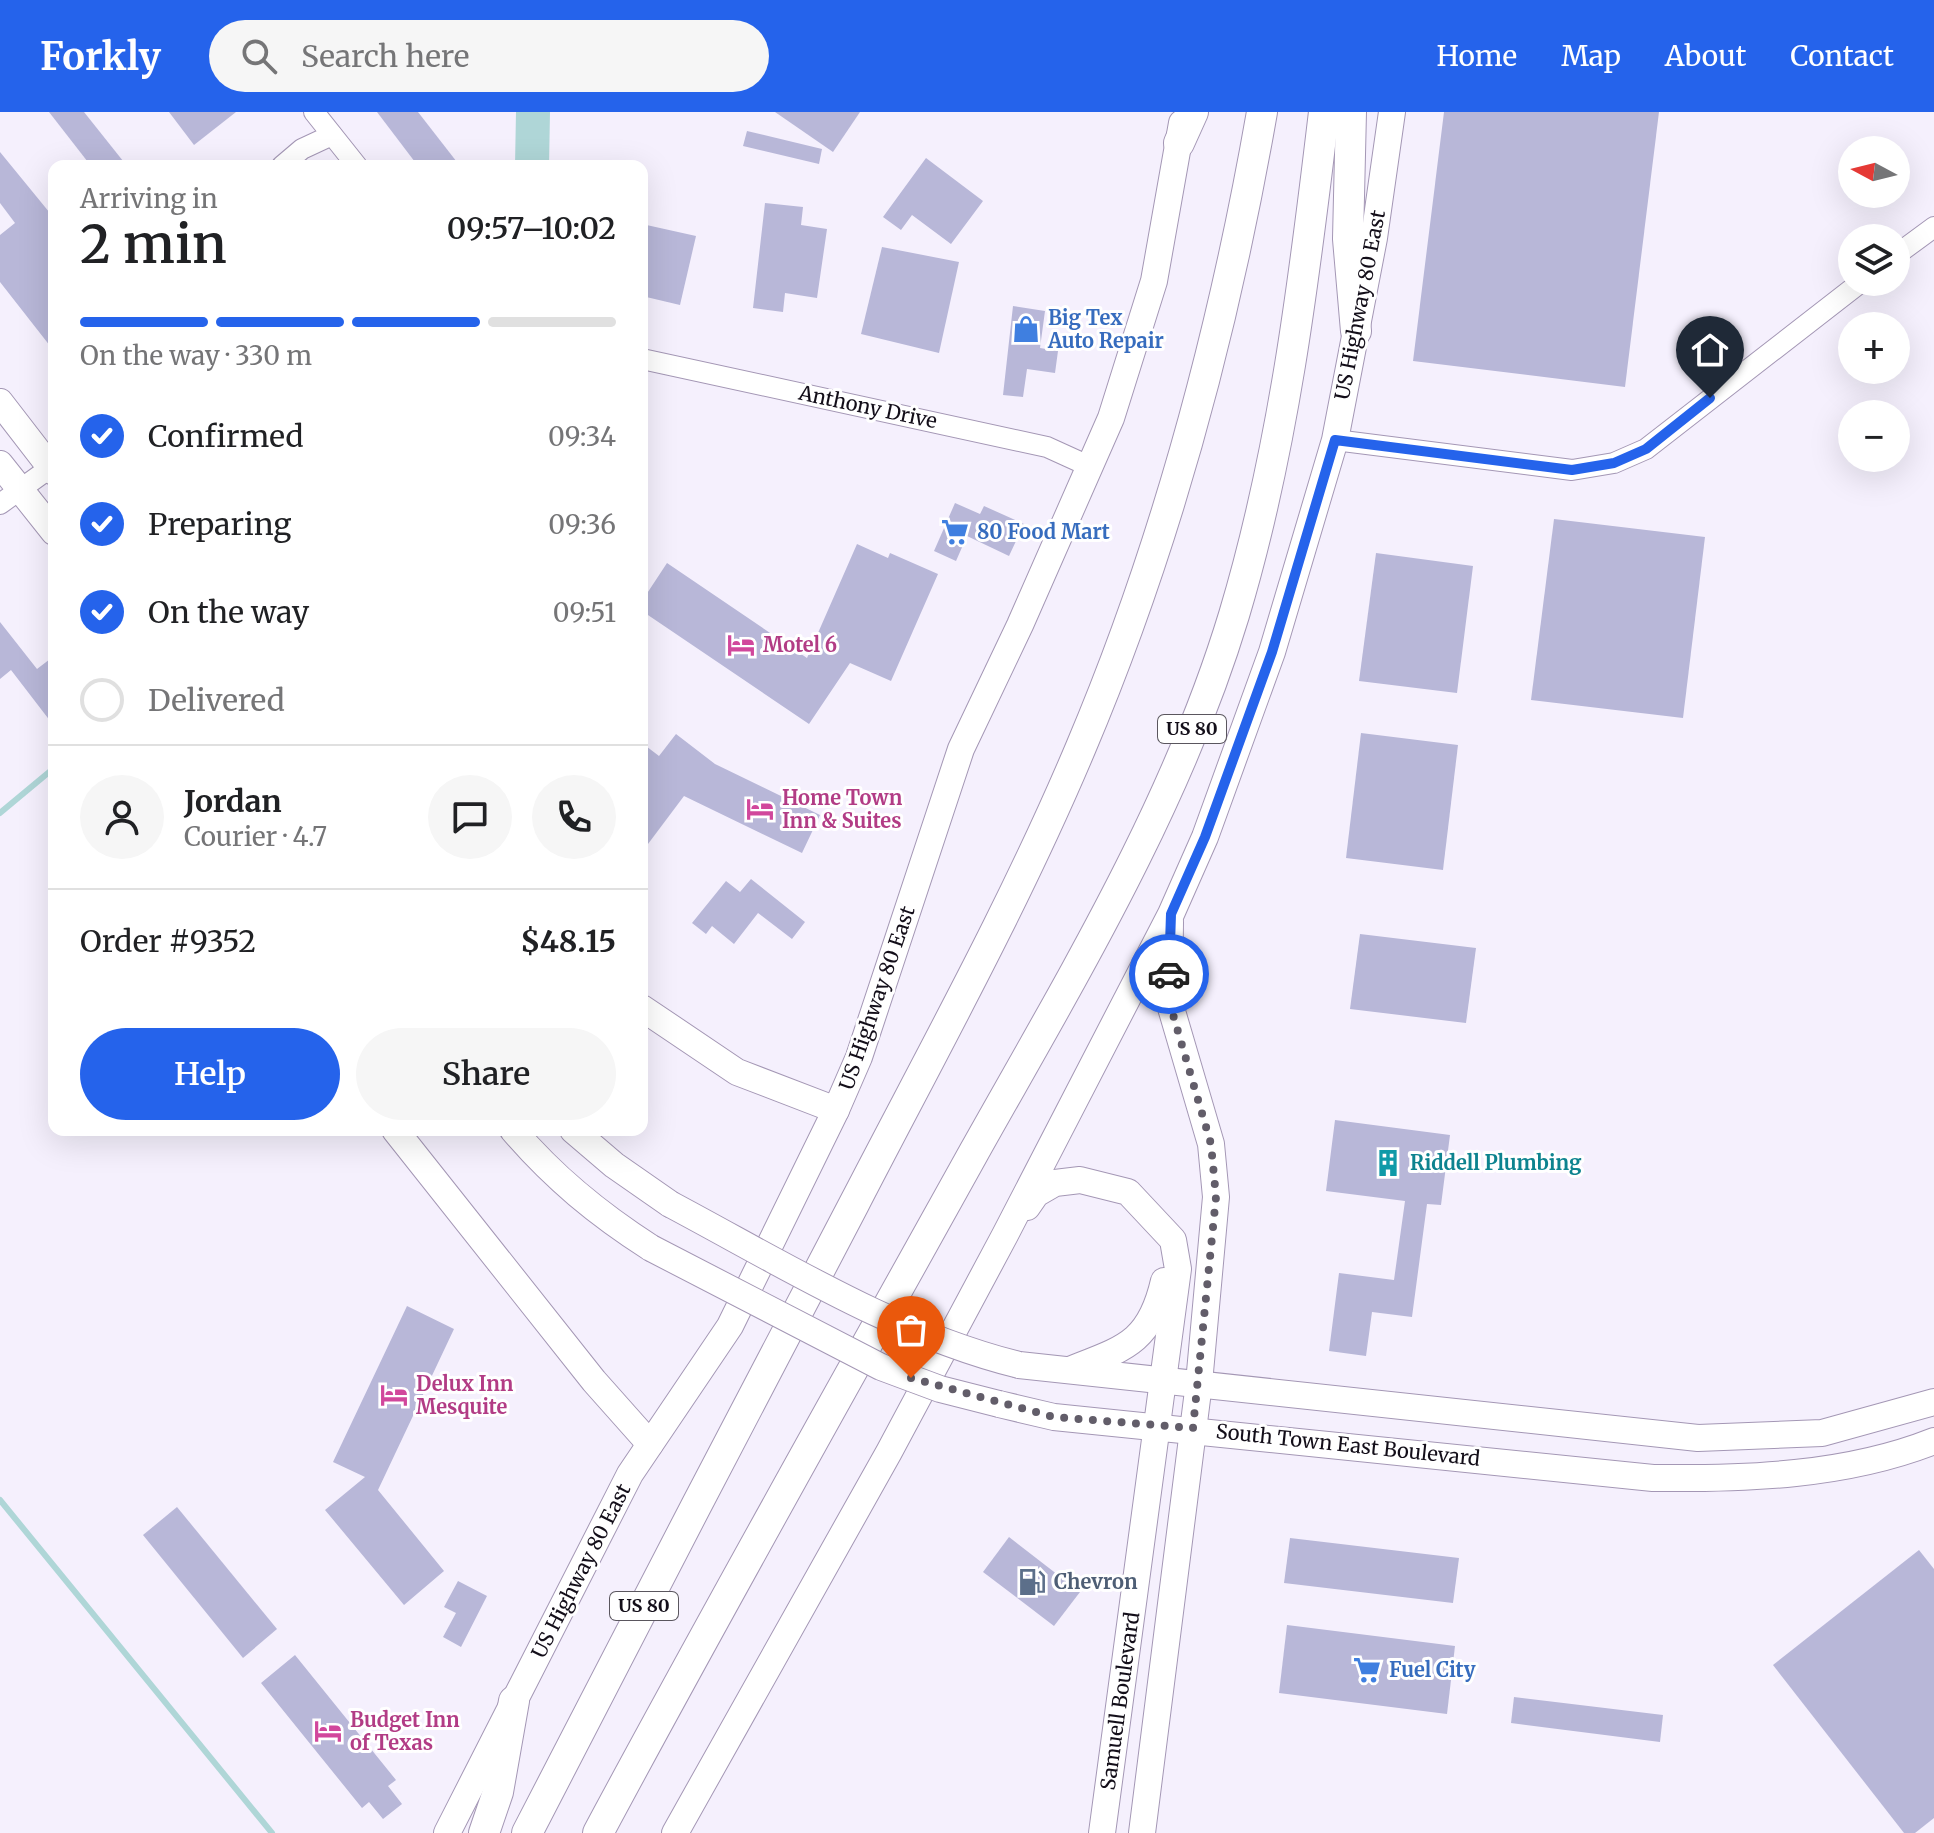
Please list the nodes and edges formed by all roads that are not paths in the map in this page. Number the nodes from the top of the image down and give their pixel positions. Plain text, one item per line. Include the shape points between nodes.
1 (314, 112) edge
2 (1184, 112) edge
3 (1193, 112) edge
4 (1262, 112) edge
5 (1324, 112) edge
6 (1351, 112) edge
7 (1392, 112) edge
8 (332, 135) junction
9 (1179, 143) junction
10 (289, 160) edge
11 (352, 160) edge
12 (1934, 227) edge
13 (1910, 245) edge
14 (1843, 296) edge
15 (1356, 331) junction
16 (648, 360) edge
17 (0, 402) edge
18 (1335, 440) junction
19 (48, 462) edge
20 (0, 464) edge
21 (1091, 467) junction
22 (48, 471) edge
23 (10, 497) edge
24 (48, 527) edge
25 (1171, 914) junction
26 (648, 1012) edge
27 (836, 1110) junction
28 (400, 1136) edge
29 (518, 1136) edge
30 (580, 1136) edge
31 (1156, 1223) junction
32 (1005, 1235) junction
33 (1067, 1371) junction
34 (1165, 1380) junction
35 (1199, 1383) junction
36 (1934, 1402) edge
37 (1500, 1417) junction
38 (1158, 1425) junction
39 (1193, 1428) junction
40 (1934, 1441) edge
41 (650, 1444) junction
42 (1493, 1461) junction
43 (514, 1701) junction
44 (447, 1833) edge
45 (484, 1833) edge
46 (527, 1833) edge
47 (598, 1833) edge
48 (675, 1833) edge
49 (1102, 1833) edge
50 (1142, 1833) edge

1 - 8 street
2 - 9 main road, US Highway 80 East
3 - 9 highway
4 - 46 highway, US 80 via 1196,410 1166,512 1082,744 961,998
5 - 47 highway, US 80 via 1302,292 1270,472 1233,616 1161,805 1065,990
6 - 15 highway via 1348,239
7 - 15 main road, US Highway 80 East
8 - 10 street
8 - 11 street
9 - 21 main road, US Highway 80 East via 1143,325
12 - 13 street
14 - 18 street via 1646,449 1614,463 1572,470
15 - 18 main road, US Highway 80 East
16 - 21 street, Anthony Drive via 1047,447
17 - 19 main road
18 - 25 main road, US Highway 80 East via 1272,652 1205,837
20 - 23 main road
21 - 27 main road, US Highway 80 East via 961,749 859,1057
22 - 23 street
23 - 24 main road
25 - 32 main road, US Highway 80 East
25 - 35 main road, Samuell Boulevard via 1169,1001 1211,1144 1216,1197
26 - 27 main road via 737,1072
27 - 41 main road, US Highway 80 East via 730,1326
28 - 41 main road
29 - 38 main road, South Town East Boulevard, bridge via 599,1215 651,1248 881,1367 940,1389 1054,1417
30 - 33 main road, bridge via 670,1204 905,1328 963,1351
31 - 32 main road, Samuell Boulevard via 1128,1192 1080,1180 1055,1183 1036,1194
31 - 33 main road via 1166,1271 1157,1312 1127,1348
31 - 34 main road, Samuell Boulevard via 1173,1240 1178,1269
32 - 48 main road, US Highway 80 East
33 - 34 main road
34 - 35 main road
34 - 38 main road, Samuell Boulevard
35 - 37 main road
35 - 39 main road, Samuell Boulevard
36 - 37 main road via 1822,1433 1741,1439
37 - 42 main road
38 - 39 main road, South Town East Boulevard
38 - 49 main road, Samuell Boulevard
39 - 42 main road, South Town East Boulevard
39 - 50 main road, Samuell Boulevard
40 - 42 main road, South Town East Boulevard via 1834,1468 1730,1477 1653,1478
41 - 43 main road, US Highway 80 East
43 - 44 main road, US Highway 80 East
43 - 45 highway via 498,1792

